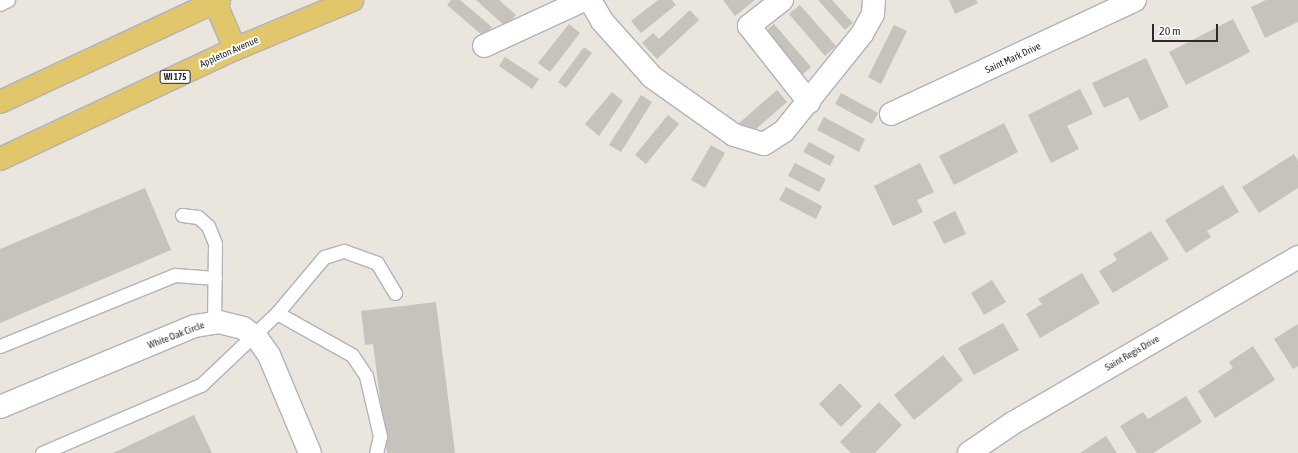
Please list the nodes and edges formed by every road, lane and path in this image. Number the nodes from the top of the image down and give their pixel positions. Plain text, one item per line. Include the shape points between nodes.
1 (8, 0) edge
2 (352, 0) edge
3 (584, 0) edge
4 (590, 0) edge
5 (782, 0) edge
6 (874, 0) edge
7 (1134, 0) edge
8 (216, 1) edge
9 (0, 4) edge
10 (484, 46) dead end
11 (235, 49) junction
12 (0, 102) edge
13 (809, 102) junction
14 (891, 114) dead end
15 (0, 159) edge
16 (182, 215) dead end
17 (1298, 257) edge
18 (215, 278) junction
19 (395, 293) dead end
20 (277, 313) junction
21 (214, 322) junction
22 (252, 334) junction
23 (0, 346) edge
24 (0, 407) edge
25 (42, 453) edge
26 (310, 453) edge
27 (376, 453) edge
28 (968, 453) edge

1 - 9 lane
2 - 11 main road, Appleton Avenue / WI 175
3 - 10 street
4 - 13 street via 602,21 652,77 734,135 764,144 780,135
5 - 13 street via 749,26
6 - 13 street via 873,14 862,34
7 - 14 street, Saint Mark Drive
8 - 11 main road
8 - 12 main road
11 - 15 main road, Appleton Avenue / WI 175
16 - 18 lane via 198,217 208,226 215,243
17 - 28 street, Saint Regis Drive via 1013,422
18 - 21 lane
18 - 23 lane via 175,275
19 - 20 lane via 377,263 344,251 324,257
20 - 22 lane
20 - 27 lane via 352,354 366,376 380,436
21 - 22 street, White Oak Circle via 230,324
21 - 24 street, White Oak Circle via 195,326
22 - 25 lane via 201,384
22 - 26 street, White Oak Circle via 269,355

